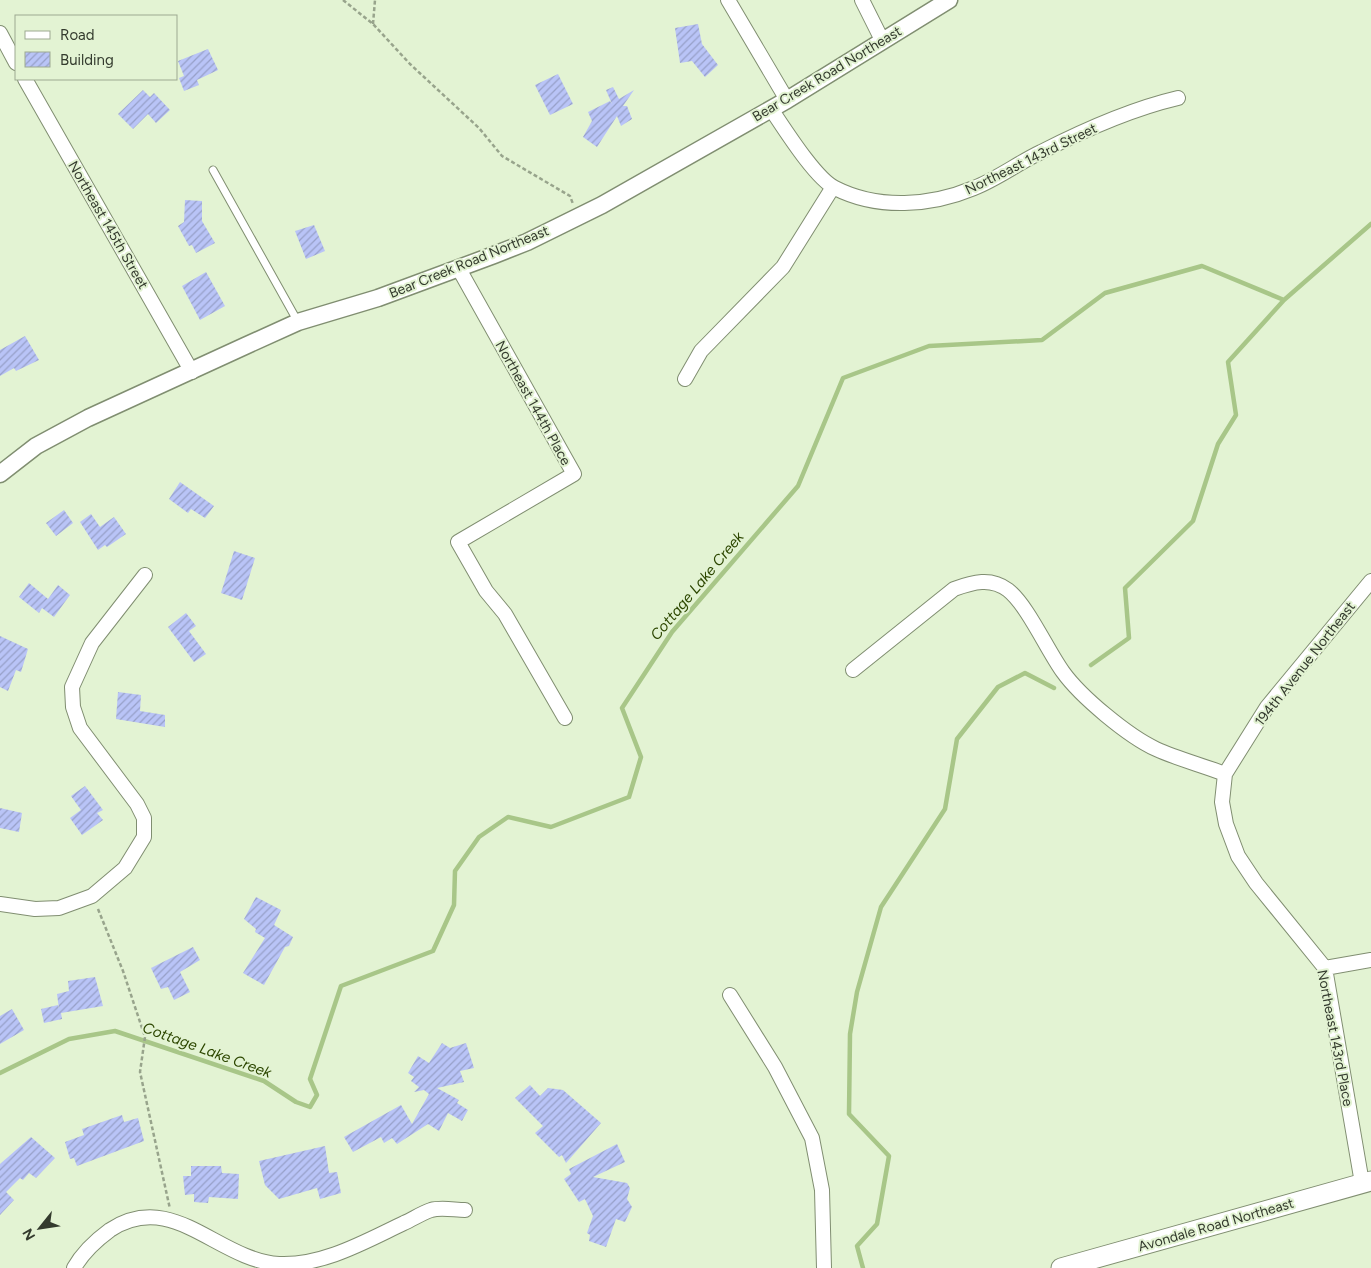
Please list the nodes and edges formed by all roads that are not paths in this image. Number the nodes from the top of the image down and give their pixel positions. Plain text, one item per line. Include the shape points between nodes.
1 (728, 0) edge
2 (862, 0) edge
3 (949, 0) edge
4 (0, 33) edge
5 (882, 40) junction
6 (15, 61) edge
7 (26, 80) edge
8 (1178, 98) dead end
9 (787, 100) junction
10 (771, 109) junction
11 (213, 170) dead end
12 (833, 188) junction
13 (459, 269) junction
14 (298, 322) junction
15 (192, 372) junction
16 (685, 379) dead end
17 (0, 473) edge
18 (145, 575) dead end
19 (1371, 582) edge
20 (853, 670) dead end
21 (565, 718) dead end
22 (1224, 774) junction
23 (0, 904) edge
24 (1371, 960) edge
25 (1325, 968) junction
26 (730, 995) dead end
27 (1366, 1182) edge
28 (465, 1210) dead end
29 (74, 1268) edge
30 (824, 1268) edge
31 (1061, 1268) edge

1 - 9 street
2 - 5 street
3 - 5 street, Bear Creek Road Northeast
4 - 6 street
5 - 9 street, Bear Creek Road Northeast
7 - 15 street, Northeast 145th Street
8 - 12 street, Northeast 143rd Street via 1144,106 1041,152 975,188 925,203 870,200
9 - 10 street, Bear Creek Road Northeast
10 - 12 street, Northeast 143rd Street via 802,155
10 - 13 street, Bear Creek Road Northeast via 579,216 527,242
11 - 14 lane
12 - 16 street via 783,267 701,351
13 - 14 street, Bear Creek Road Northeast
13 - 21 street, Northeast 144th Place via 574,474 458,542 486,591 505,614
14 - 15 street, Bear Creek Road Northeast
15 - 17 street, Bear Creek Road Northeast via 88,418 36,446
18 - 23 street via 92,643 72,687 73,708 80,728 137,804 144,818 144,837 125,868 92,896 60,908 35,909
19 - 22 street, 194th Avenue Northeast via 1267,707
20 - 22 street via 954,589 973,582 990,581 1008,590 1064,674 1102,713 1155,748
22 - 25 street, Northeast 143rd Place via 1222,802 1238,856
24 - 25 street
25 - 27 street, Northeast 143rd Place
26 - 30 street via 776,1067 812,1138 822,1190
27 - 31 main road, Avondale Road Northeast
28 - 29 street via 432,1209 348,1250 304,1262 278,1264 241,1254 173,1220 141,1216 120,1224 95,1240

